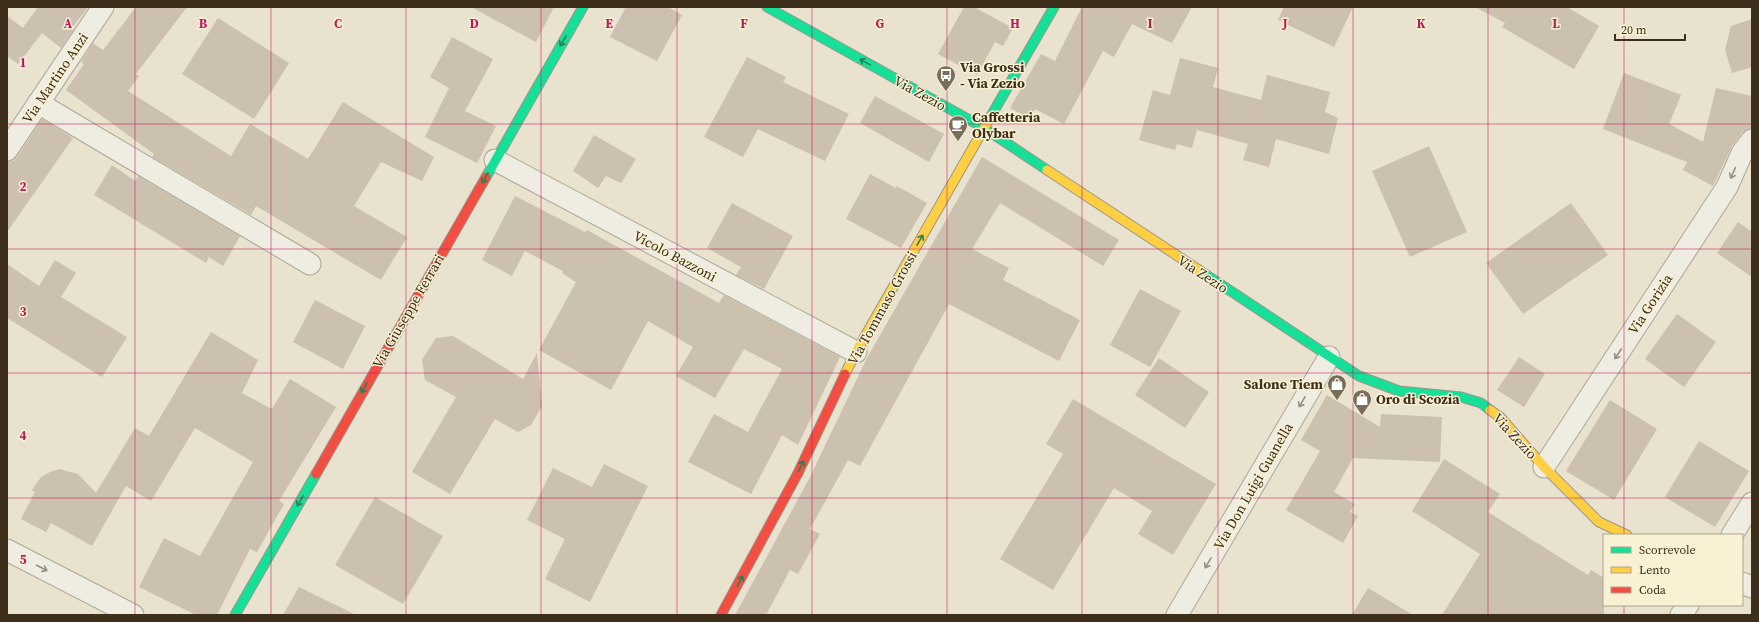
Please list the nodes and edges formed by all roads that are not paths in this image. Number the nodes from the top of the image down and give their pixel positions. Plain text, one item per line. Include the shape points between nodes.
1 (103, 7) edge
2 (583, 7) edge
3 (767, 7) edge
4 (1054, 7) edge
5 (38, 103) junction
6 (984, 128) junction
7 (1752, 140) edge
8 (7, 150) edge
9 (495, 160) junction
10 (310, 264) dead end
11 (856, 352) junction
12 (1329, 357) junction
13 (1544, 467) junction
14 (1752, 503) edge
15 (1625, 534) edge
16 (1733, 534) edge
17 (7, 550) edge
18 (1687, 606) edge
19 (133, 615) edge
20 (235, 615) edge
21 (721, 615) edge
22 (1177, 615) edge
23 (1681, 615) edge

1 - 5 street, Via Martino Anzi
2 -> 9 street, Via Giuseppe Ferrari
6 -> 3 street, Via Zezio
4 - 6 street, Via Tommaso Grossi
5 - 8 street, Via Martino Anzi
5 - 10 street
11 -> 6 street, Via Tommaso Grossi
6 - 12 street, Via Zezio
7 -> 13 street, Via Gorizia via 1742,153 1727,187
9 - 11 street, Vicolo Bazzoni
9 -> 20 street, Via Giuseppe Ferrari
21 -> 11 street, Via Tommaso Grossi via 798,473
12 - 13 street, Via Zezio via 1359,376 1387,388 1411,393 1461,397 1481,403 1500,417
12 -> 22 street, Via Don Luigi Guanella
13 - 15 street, Via Zezio via 1599,522
14 - 16 street
17 -> 19 street
18 - 23 street

